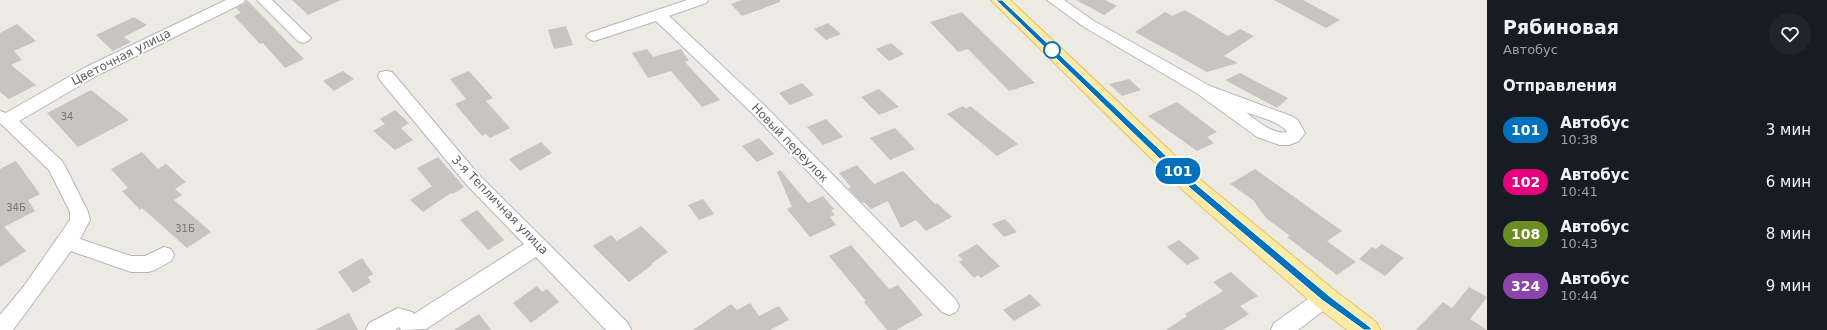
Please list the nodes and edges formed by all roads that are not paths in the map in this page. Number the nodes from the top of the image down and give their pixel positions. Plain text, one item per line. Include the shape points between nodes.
1 (238, 0) edge
2 (264, 0) edge
3 (701, 0) edge
4 (1000, 0) edge
5 (1054, 0) edge
6 (659, 15) junction
7 (594, 36) dead end
8 (303, 38) dead end
9 (386, 76) dead end
10 (1204, 90) junction
11 (4, 119) edge
12 (67, 242) junction
13 (538, 245) junction
14 (164, 255) dead end
15 (1325, 298) junction
16 (949, 306) dead end
17 (0, 329) edge
18 (377, 330) edge
19 (620, 330) edge
20 (1282, 330) edge
21 (1367, 330) edge

1 - 11 street, Цветочная улица via 145,44
2 - 8 street
3 - 6 street
4 - 15 main road via 1194,187
5 - 10 street via 1089,24
6 - 7 street
6 - 16 street, Новый переулок via 758,109
9 - 13 street, 3-я Тепличная улица via 472,179
10 - 10 street via 1263,133 1280,139 1289,139 1296,133 1292,124 1286,120
11 - 12 street via 45,154 64,179 80,220
12 - 14 street via 131,264 148,264
12 - 17 street
13 - 18 street via 418,323 409,324 404,318 398,317
13 - 19 street, 3-я Тепличная улица
15 - 20 street
15 - 21 main road

